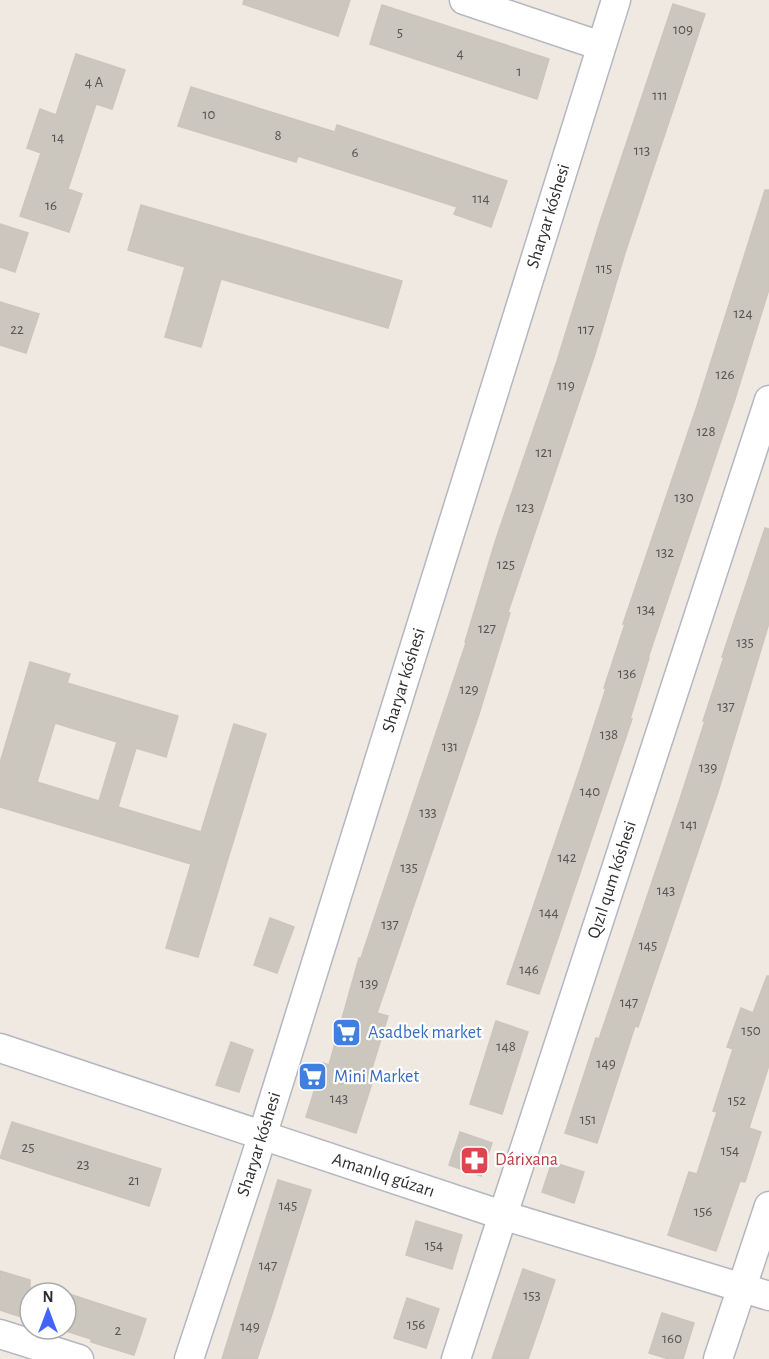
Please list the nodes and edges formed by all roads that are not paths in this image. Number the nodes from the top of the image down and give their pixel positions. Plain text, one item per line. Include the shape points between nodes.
1 (464, 0) edge
2 (616, 0) edge
3 (601, 46) junction
4 (769, 400) edge
5 (0, 1048) edge
6 (261, 1134) junction
7 (769, 1206) edge
8 (502, 1215) junction
9 (756, 1292) edge
10 (0, 1334) edge
11 (79, 1359) edge
12 (189, 1359) edge
13 (456, 1359) edge
14 (718, 1359) edge

1 - 3 street
2 - 3 street, Sharyar kóshesi
3 - 6 street, Sharyar kóshesi
4 - 8 street, Qızıl qum kóshesi
5 - 6 street, Amanlıq gúzarı
6 - 8 street, Amanlıq gúzarı
6 - 12 street, Sharyar kóshesi
7 - 9 street
8 - 9 street, Amanlıq gúzarı
8 - 13 street, Qızıl qum kóshesi
9 - 14 street
10 - 11 street

